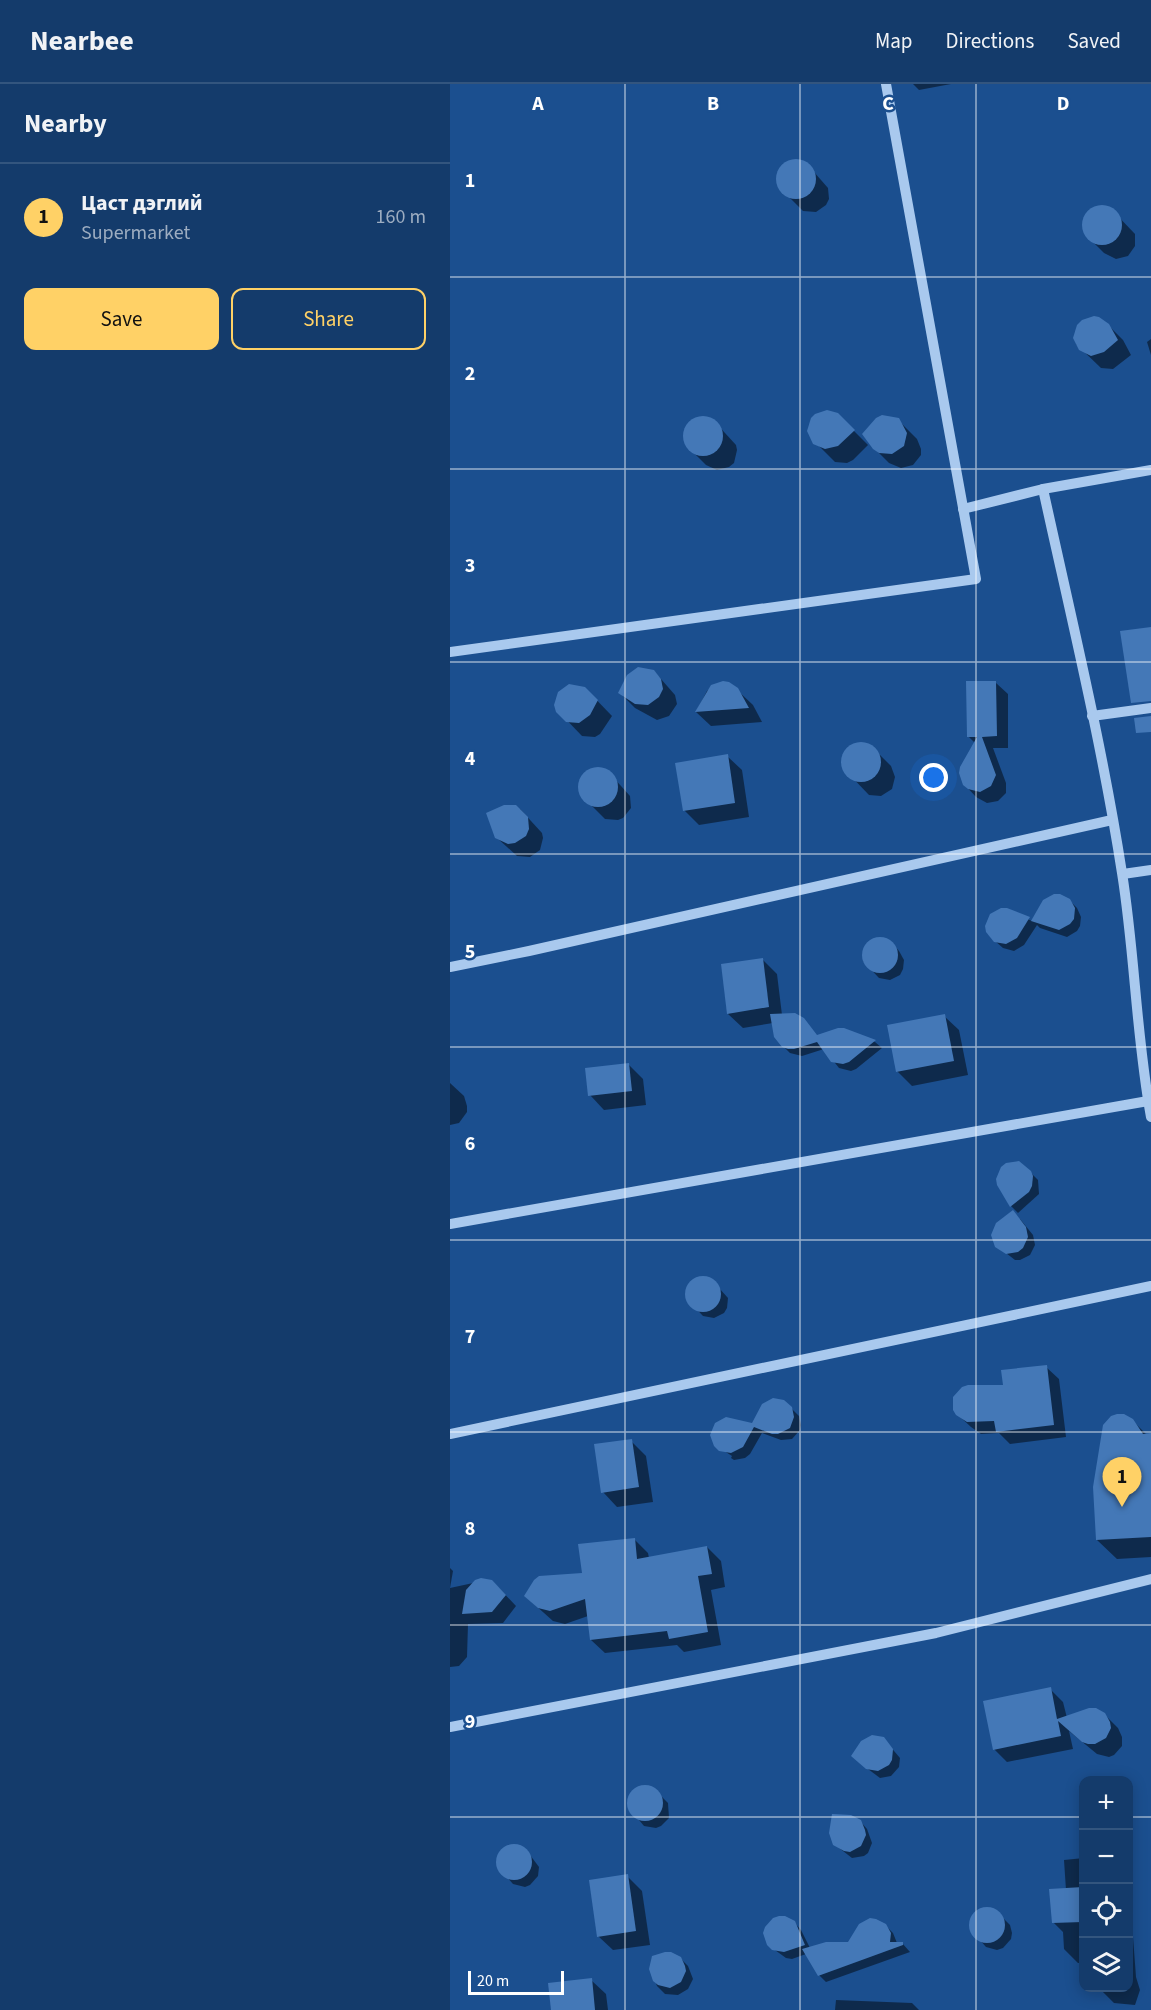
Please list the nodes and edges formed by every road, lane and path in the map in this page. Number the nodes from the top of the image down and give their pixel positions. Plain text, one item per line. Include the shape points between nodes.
1 (886, 84) edge
2 (1151, 470) edge
3 (1043, 489) junction
4 (963, 510) junction
5 (450, 652) edge
6 (1151, 708) edge
7 (1092, 716) junction
8 (1112, 820) junction
9 (1151, 870) edge
10 (1123, 874) junction
11 (450, 967) edge
12 (1147, 1060) edge
13 (1148, 1101) junction
14 (1151, 1117) edge
15 (450, 1224) edge
16 (1151, 1286) edge
17 (450, 1434) edge
18 (1151, 1579) edge
19 (450, 1727) edge

1 - 4 street
2 - 3 street
3 - 4 street
3 - 7 street
4 - 5 street via 976,579
6 - 7 street
7 - 8 street
8 - 10 street
8 - 11 street
9 - 10 street
10 - 12 street
12 - 13 street
13 - 14 street
13 - 15 street
16 - 17 street
18 - 19 street via 936,1633

